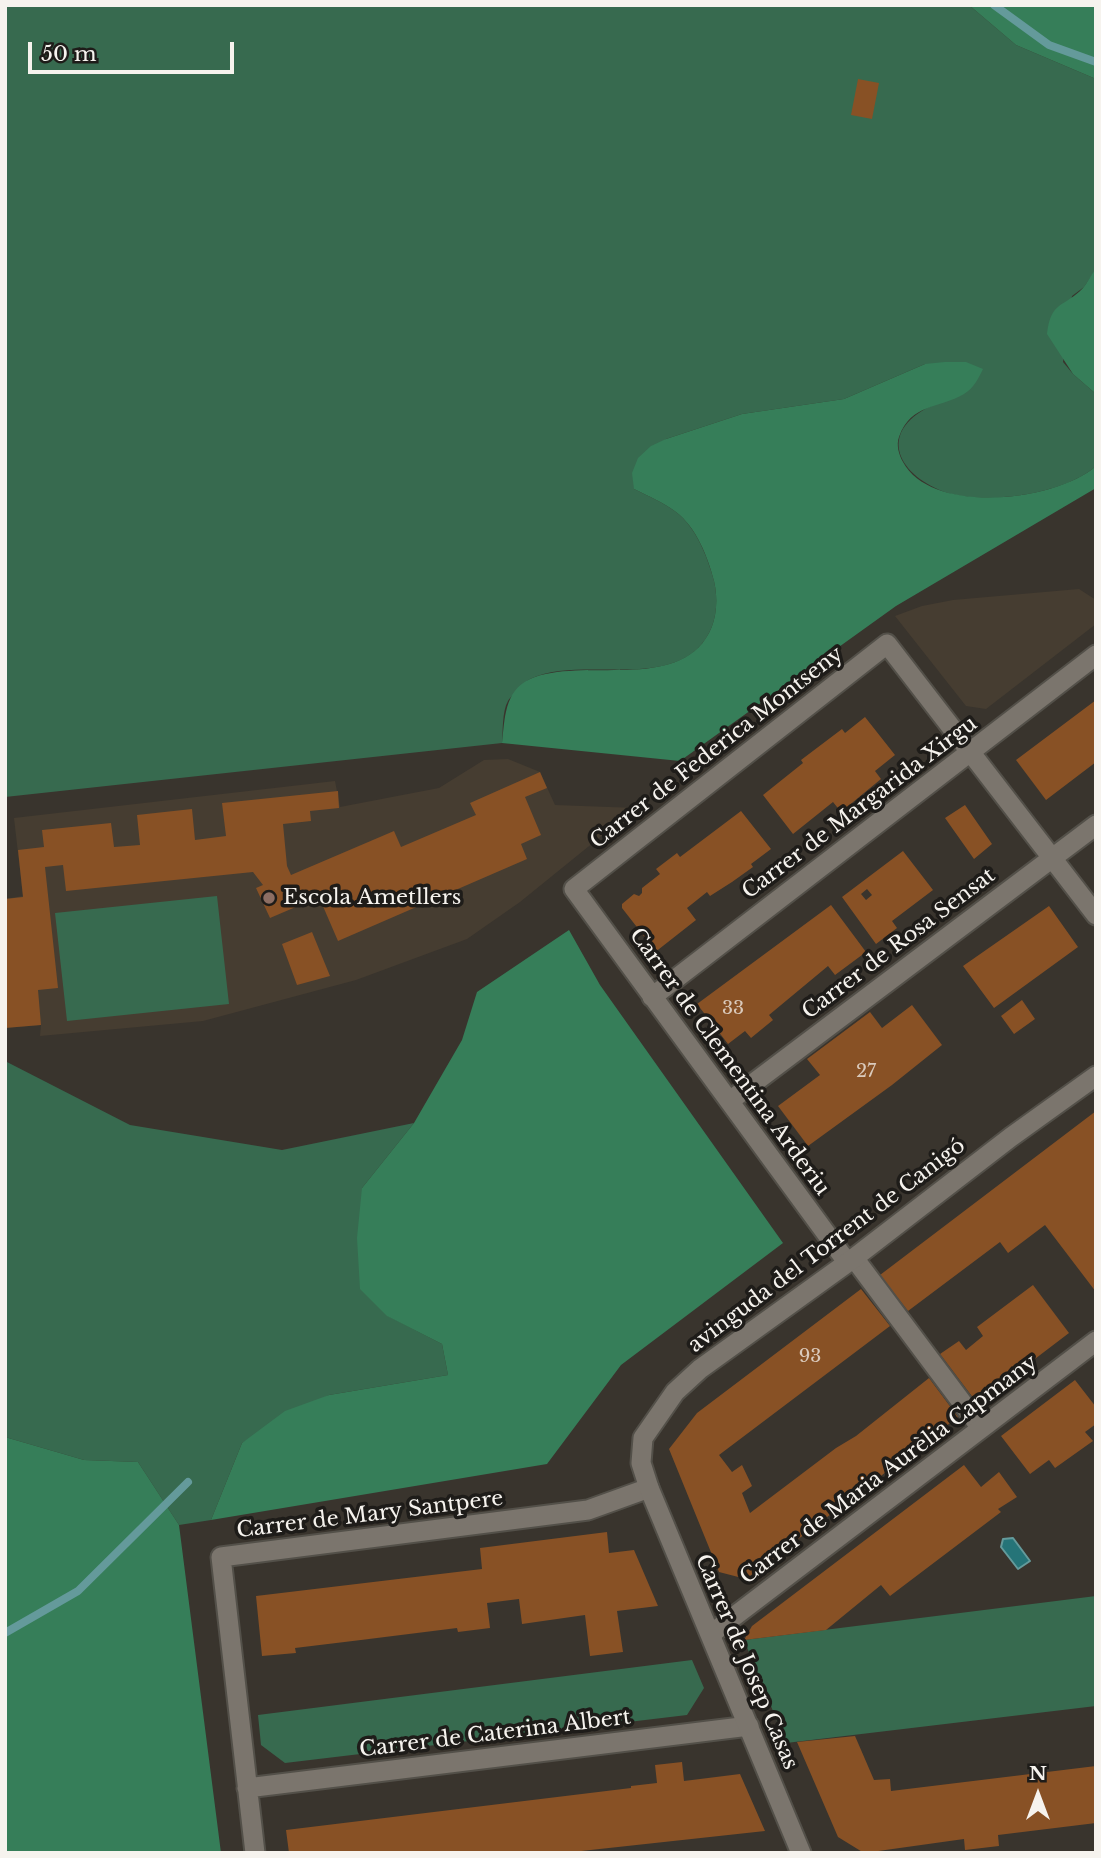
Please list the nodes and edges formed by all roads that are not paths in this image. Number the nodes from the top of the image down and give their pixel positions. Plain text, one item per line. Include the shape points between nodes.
1 (1096, 655) edge
2 (971, 753) junction
3 (1096, 825) edge
4 (1052, 858) junction
5 (574, 889) joint
6 (1096, 915) edge
7 (652, 997) junction
8 (1096, 1076) edge
9 (731, 1100) junction
10 (851, 1260) junction
11 (1096, 1341) edge
12 (981, 1428) junction
13 (649, 1488) junction
14 (710, 1634) junction
15 (749, 1726) junction
16 (247, 1788) junction
17 (255, 1853) edge
18 (801, 1853) edge

1 - 2 street, Carrer de Margarida Xirgu
2 - 4 street
2 - 5 street, Carrer de Federica Montseny via 887,644
2 - 7 street, Carrer de Margarida Xirgu
3 - 4 street, Carrer de Rosa Sensat
4 - 6 street
4 - 9 street, Carrer de Rosa Sensat
5 - 7 street, Carrer de Clementina Arderiu
7 - 9 street, Carrer de Clementina Arderiu
8 - 10 street, avinguda del Torrent de Canigó
9 - 10 street, Carrer de Clementina Arderiu
10 - 12 street, Carrer de Clementina Arderiu
10 - 13 street, avinguda del Torrent de Canigó via 675,1392 643,1438 641,1463
11 - 12 street, Carrer de Maria Aurèlia Capmany
12 - 14 street, Carrer de Maria Aurèlia Capmany
13 - 14 street, Carrer de Josep Casas
13 - 16 street, Carrer de Mary Santpere via 588,1510 221,1557
14 - 15 street, Carrer de Josep Casas
15 - 16 street, Carrer de Caterina Albert
15 - 18 street, Carrer de Josep Casas
16 - 17 street, Carrer de Mary Santpere

